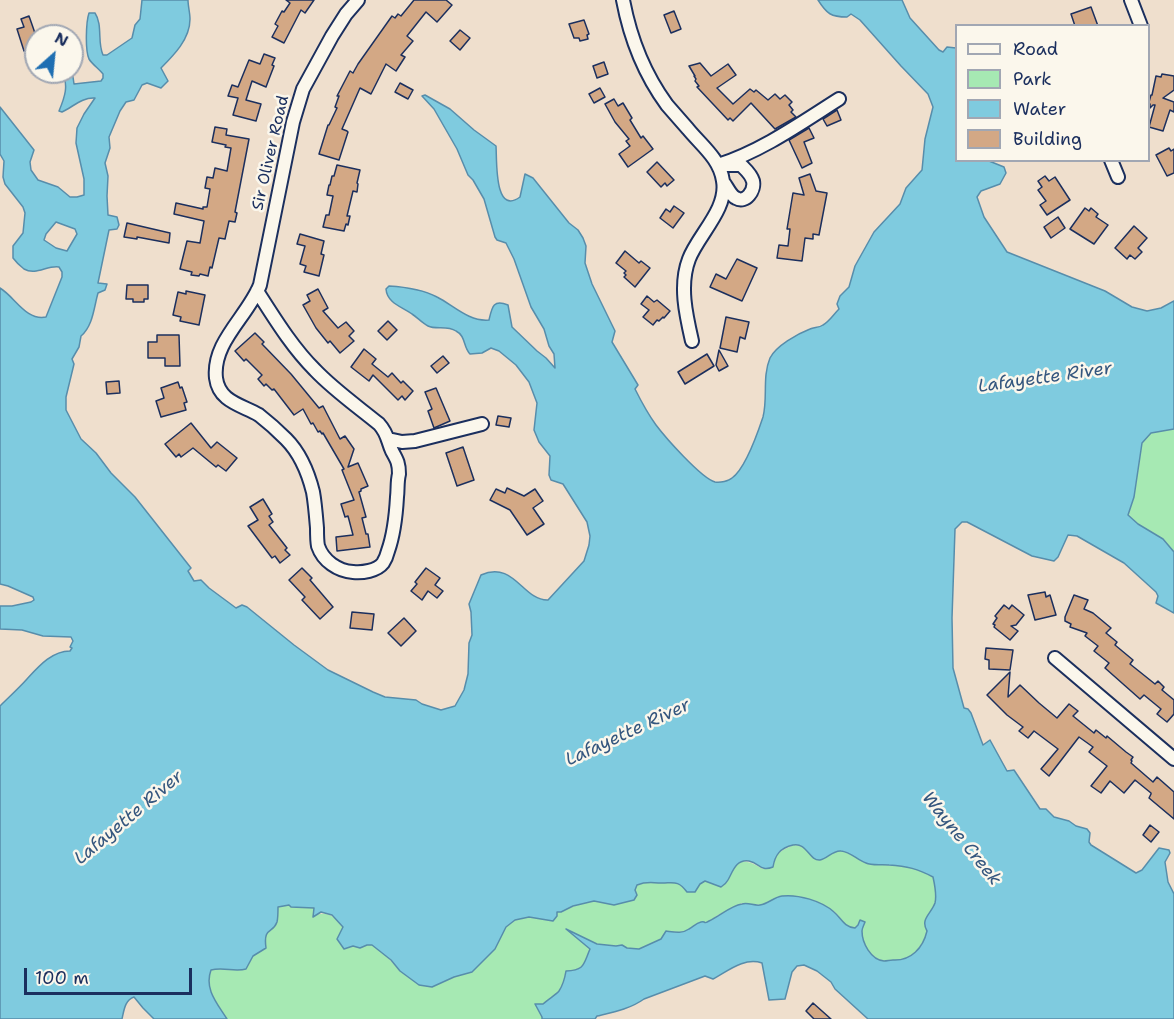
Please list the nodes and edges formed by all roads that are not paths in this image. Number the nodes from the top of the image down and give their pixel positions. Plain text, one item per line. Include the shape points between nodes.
1 (358, 0) edge
2 (623, 0) edge
3 (1131, 0) edge
4 (1140, 24) edge
5 (839, 99) dead end
6 (1112, 162) edge
7 (718, 165) junction
8 (1118, 177) dead end
9 (724, 183) junction
10 (257, 291) junction
11 (692, 341) dead end
12 (482, 424) dead end
13 (388, 439) junction
14 (1055, 658) dead end
15 (1174, 759) edge

1 - 10 street, Sir Oliver Road via 332,36 303,89
2 - 7 street via 654,85
3 - 4 street
5 - 7 street via 764,145
6 - 8 street
7 - 9 street
7 - 9 street via 741,165 749,173 753,188 742,200 733,197
9 - 11 street via 721,204 694,248 684,275
10 - 13 street, Sir Oliver Road via 296,350 326,381 379,424
10 - 13 street, Sir Oliver Road via 219,354 218,387 229,400 262,417 299,454 313,493 318,545 328,561 342,570 362,572 377,568 386,557 392,539 399,474
12 - 13 street via 415,441
14 - 15 street

